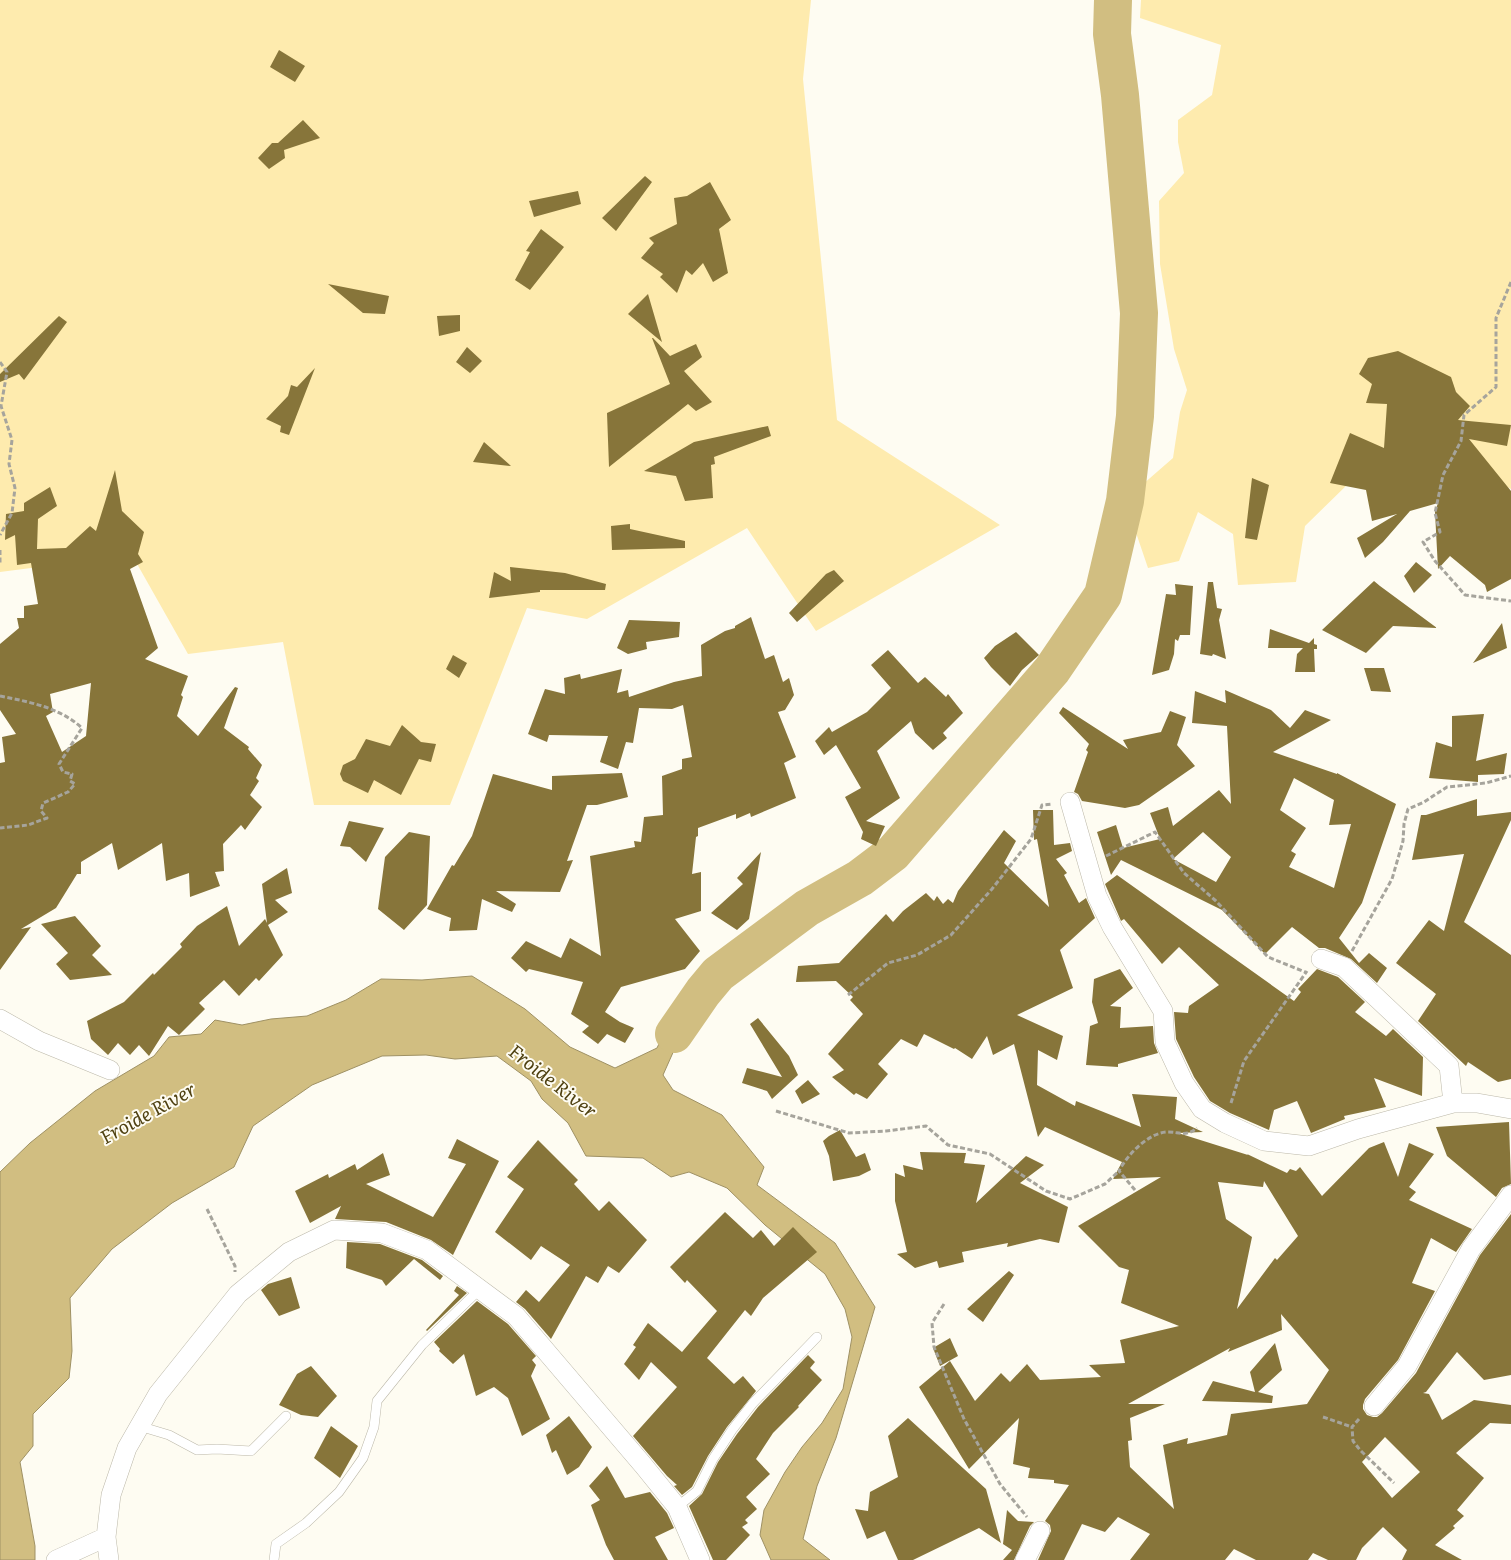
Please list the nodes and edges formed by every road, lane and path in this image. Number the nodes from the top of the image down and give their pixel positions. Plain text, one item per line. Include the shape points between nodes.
1 (1511, 282) edge
2 (0, 362) edge
3 (0, 535) edge
4 (0, 550) edge
5 (0, 565) edge
6 (1511, 601) edge
7 (0, 696) edge
8 (1511, 776) edge
9 (1070, 802) joint
10 (0, 828) edge
11 (1088, 864) junction
12 (1321, 959) joint
13 (1344, 966) junction
14 (1306, 972) junction
15 (848, 995) dead end
16 (0, 1019) edge
17 (110, 1070) dead end
18 (1453, 1103) junction
19 (1511, 1109) edge
20 (776, 1111) dead end
21 (1220, 1120) junction
22 (1119, 1171) junction
23 (1135, 1190) dead end
24 (1511, 1194) edge
25 (207, 1209) dead end
26 (480, 1289) junction
27 (238, 1294) junction
28 (944, 1304) dead end
29 (817, 1337) dead end
30 (1374, 1406) joint
31 (286, 1416) dead end
32 (1323, 1417) dead end
33 (139, 1426) junction
34 (1352, 1427) junction
35 (1394, 1484) dead end
36 (677, 1507) junction
37 (1040, 1531) joint
38 (106, 1537) junction
39 (56, 1560) edge
40 (109, 1560) edge
41 (274, 1560) edge
42 (700, 1560) edge
43 (1025, 1560) edge

1 - 6 path via 1496,318 1496,387 1464,415 1461,441 1443,475 1437,503 1435,513 1440,532 1423,542 1435,562 1465,595
2 - 3 path via 7,372 1,406 12,440 8,464 15,488 12,513
4 - 5 path
7 - 10 path via 52,709 71,718 82,728 58,764 63,772 72,774 70,781 74,784 68,792 43,803 41,811 47,818 28,825
8 - 13 path via 1486,783 1447,787 1408,809 1392,879
9 - 11 street
9 - 15 path via 1042,805 1031,839 951,935 917,955 888,963
11 - 14 path via 1155,832 1184,873 1216,901 1268,957
11 - 21 street via 1097,896 1112,927 1163,1010 1165,1042 1184,1083 1202,1109
12 - 13 street
12 - 14 path
13 - 18 street via 1449,1066
14 - 21 path via 1244,1061
16 - 17 street via 39,1041
18 - 19 street
18 - 21 street via 1309,1146 1264,1141
20 - 22 path via 849,1133 926,1126 948,1145 990,1154 1046,1191 1070,1199 1105,1184
21 - 22 path via 1190,1133 1166,1132 1151,1136 1125,1159
22 - 23 path
24 - 30 street via 1471,1249 1407,1366
25 - 27 path via 235,1266
26 - 27 street via 427,1250 382,1233 334,1230 289,1252
26 - 36 street via 516,1316
26 - 41 lane via 422,1345 377,1401 374,1427 363,1458 339,1492 306,1523 276,1544
27 - 33 street via 158,1394
28 - 37 path via 932,1323 934,1347 949,1384 964,1419 1000,1484
29 - 36 lane via 753,1403 712,1459 697,1491
30 - 34 path via 1364,1412
31 - 33 lane via 251,1451 197,1450 169,1435
32 - 34 path
33 - 38 street via 127,1448 112,1495
34 - 35 path via 1353,1441
36 - 42 street
37 - 43 street
38 - 39 street
38 - 40 street

